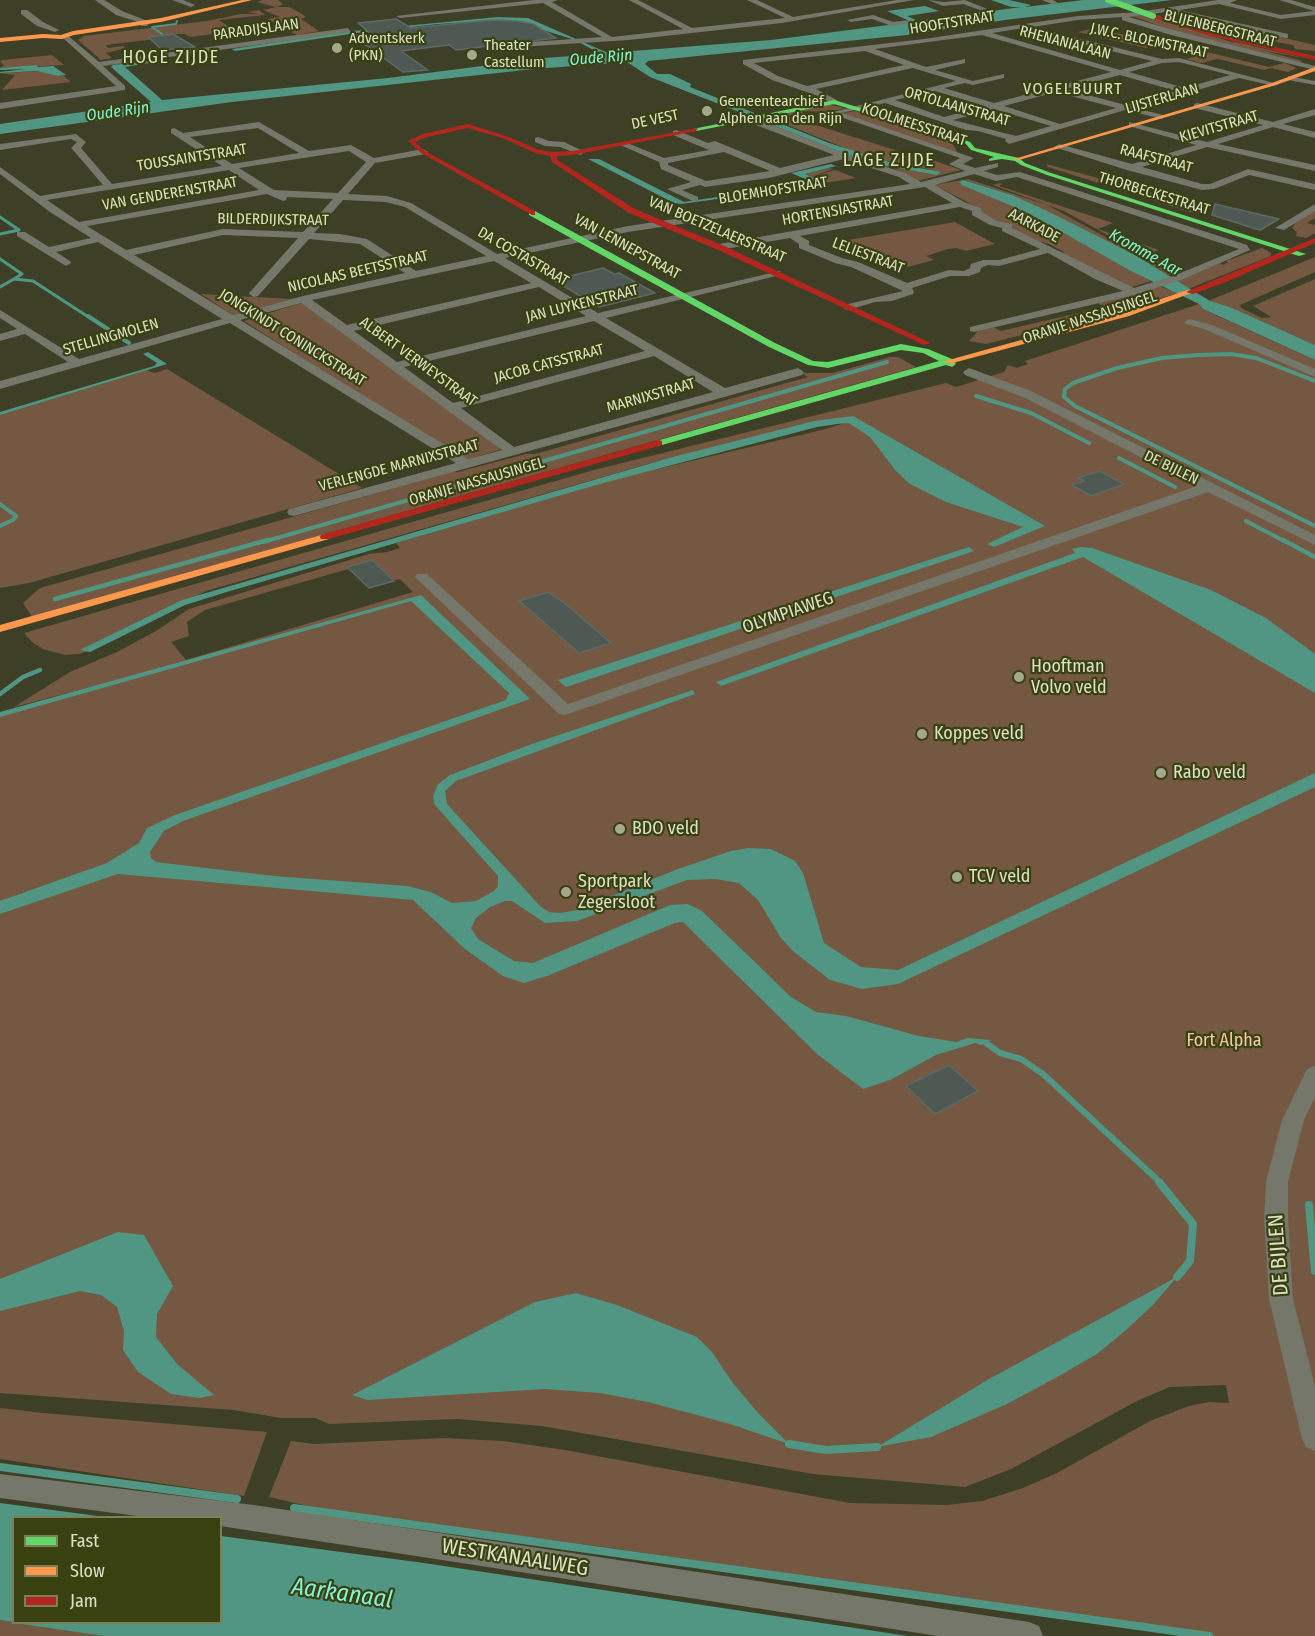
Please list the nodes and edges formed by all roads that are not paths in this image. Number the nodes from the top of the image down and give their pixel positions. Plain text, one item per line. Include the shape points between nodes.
1 (99, 0) edge
2 (176, 0) edge
3 (241, 0) edge
4 (249, 0) edge
5 (554, 0) edge
6 (633, 0) edge
7 (651, 0) edge
8 (751, 0) edge
9 (910, 0) edge
10 (932, 0) edge
11 (1046, 0) edge
12 (1108, 0) edge
13 (1233, 0) edge
14 (1284, 0) edge
15 (544, 1) edge
16 (1219, 2) junction
17 (1054, 3) dead end
18 (192, 5) dead end
19 (869, 6) edge
20 (886, 10) junction
21 (1169, 10) junction
22 (988, 11) dead end
23 (1315, 11) edge
24 (24, 12) dead end
25 (821, 14) junction
26 (1118, 15) junction
27 (400, 16) dead end
28 (791, 18) junction
29 (145, 23) junction
30 (746, 25) junction
31 (1018, 26) junction
32 (814, 27) dead end
33 (698, 29) junction
34 (348, 30) dead end
35 (980, 32) junction
36 (763, 33) dead end
37 (57, 34) junction
38 (1285, 36) dead end
39 (0, 39) edge
40 (614, 39) junction
41 (1003, 39) junction
42 (672, 42) dead end
43 (980, 43) dead end
44 (653, 44) dead end
45 (519, 45) dead end
46 (1027, 46) junction
47 (867, 48) junction
48 (1006, 51) dead end
49 (1315, 58) edge
50 (1070, 59) junction
51 (1162, 61) junction
52 (746, 62) joint
53 (962, 62) dead end
54 (1050, 64) dead end
55 (96, 65) junction
56 (912, 66) junction
57 (1315, 69) edge
58 (928, 70) junction
59 (1120, 72) junction
60 (1239, 75) junction
61 (1001, 76) dead end
62 (1292, 78) junction
63 (964, 81) junction
64 (1315, 83) edge
65 (1274, 84) junction
66 (935, 88) junction
67 (807, 89) junction
68 (1058, 89) junction
69 (1183, 90) junction
70 (886, 100) junction
71 (834, 102) junction
72 (0, 106) edge
73 (995, 106) junction
74 (1197, 106) junction
75 (856, 107) junction
76 (1125, 107) junction
77 (1315, 112) edge
78 (1160, 117) junction
79 (747, 118) junction
80 (946, 119) junction
81 (1132, 124) junction
82 (1057, 125) junction
83 (1271, 126) junction
84 (676, 132) junction
85 (1315, 135) edge
86 (538, 140) dead end
87 (622, 144) junction
88 (717, 145) junction
89 (1208, 145) junction
90 (0, 147) edge
91 (1059, 147) junction
92 (423, 152) junction
93 (579, 152) junction
94 (553, 154) junction
95 (309, 155) junction
96 (844, 156) junction
97 (372, 161) junction
98 (1006, 162) junction
99 (664, 164) junction
100 (232, 168) junction
101 (1130, 168) junction
102 (1315, 168) edge
103 (0, 170) edge
104 (779, 171) junction
105 (975, 171) junction
106 (702, 182) junction
107 (923, 185) junction
108 (1315, 187) edge
109 (111, 188) junction
110 (272, 192) junction
111 (848, 195) junction
112 (38, 199) junction
113 (338, 199) junction
114 (695, 199) dead end
115 (961, 204) junction
116 (1315, 207) edge
117 (885, 218) junction
118 (660, 223) junction
119 (78, 225) junction
120 (1280, 228) dead end
121 (21, 234) dead end
122 (791, 234) junction
123 (306, 235) junction
124 (99, 239) junction
125 (578, 239) junction
126 (1315, 240) edge
127 (719, 247) junction
128 (1048, 250) junction
129 (47, 251) junction
130 (124, 254) junction
131 (1301, 254) edge
132 (493, 257) junction
133 (66, 263) dead end
134 (776, 273) junction
135 (414, 274) junction
136 (539, 284) junction
137 (906, 287) junction
138 (1134, 292) junction
139 (254, 294) dead end
140 (682, 296) junction
141 (1194, 296) junction
142 (303, 299) junction
143 (848, 307) junction
144 (0, 313) edge
145 (595, 316) junction
146 (231, 320) junction
147 (1190, 322) dead end
148 (346, 329) junction
149 (974, 329) dead end
150 (27, 330) junction
151 (0, 338) edge
152 (905, 342) junction
153 (656, 352) junction
154 (1040, 352) dead end
155 (954, 360) junction
156 (78, 363) junction
157 (395, 366) junction
158 (981, 369) junction
159 (798, 372) dead end
160 (1315, 373) edge
161 (952, 377) dead end
162 (0, 385) edge
163 (894, 391) dead end
164 (724, 393) junction
165 (451, 407) junction
166 (513, 452) junction
167 (468, 465) junction
168 (1208, 487) junction
169 (294, 512) dead end
170 (1315, 541) edge
171 (422, 577) dead end
172 (0, 629) edge
173 (0, 641) edge
174 (1315, 1074) edge
175 (1315, 1439) edge
176 (0, 1486) edge
177 (1029, 1636) edge

1 - 29 street
2 - 18 street
3 - 29 street
4 - 29 street
5 - 15 street
6 - 33 street
7 - 33 street
8 - 28 street
9 - 20 street
10 - 22 street via 958,9 977,7
11 - 17 street
12 - 49 street, bridge via 1210,34
13 - 16 street, HOOFTSTRAAT
14 - 23 street
15 - 27 street
15 - 40 street
16 - 21 street, HOOFTSTRAAT
16 - 23 street via 1281,17
19 - 20 street
19 - 25 street
20 - 25 street via 910,22 892,24 873,17 840,22
21 - 26 street, HOOFTSTRAAT
21 - 38 street
24 - 37 street
25 - 28 street
26 - 31 street, HOOFTSTRAAT
26 - 57 street, BLIJENBERGSTRAAT
28 - 30 street
28 - 32 street
28 - 33 street
29 - 37 street
30 - 33 street
30 - 36 street
31 - 35 street, HOOFTSTRAAT
31 - 51 street, J.W.C. BLOEMSTRAAT
33 - 40 street
33 - 42 street via 713,37
34 - 55 street, PARADIJSLAAN
35 - 41 street, RHENANIALAAN
35 - 47 street, HOOFTSTRAAT
37 - 39 street
37 - 55 street
40 - 44 street via 629,45
40 - 45 street
41 - 43 street, RHENANIALAAN
41 - 46 street, RHENANIALAAN
46 - 48 street
46 - 50 street, RHENANIALAAN
47 - 52 street, HOOFTSTRAAT
47 - 56 street
50 - 54 street
50 - 59 street, RHENANIALAAN
51 - 59 street
51 - 60 street, J.W.C. BLOEMSTRAAT via 1179,60
52 - 67 street, THORBECKESTRAAT
53 - 58 street
55 - 72 street via 123,96 60,106 48,98
56 - 58 street
56 - 67 street
57 - 62 street, LIJSTERLAAN
58 - 63 street
59 - 68 street
59 - 69 street, RHENANIALAAN
60 - 65 street, J.W.C. BLOEMSTRAAT
60 - 69 street
61 - 63 street via 973,83
62 - 64 street
62 - 65 street, LIJSTERLAAN
63 - 66 street
65 - 74 street, LIJSTERLAAN
66 - 70 street
66 - 73 street
67 - 71 street, THORBECKESTRAAT
68 - 73 street
68 - 76 street
69 - 76 street
70 - 75 street, ORTOLAANSTRAAT
70 - 80 street, ORTOLAANSTRAAT
71 - 75 street, THORBECKESTRAAT
71 - 79 street, DE VEST
73 - 80 street
73 - 82 street
74 - 78 street, LIJSTERLAAN
74 - 83 street
75 - 98 street, THORBECKESTRAAT via 968,142 973,149
75 - 105 street, KOOLMEESSTRAAT via 832,114 969,158 954,164
76 - 78 street
76 - 82 street
77 - 83 street, KIEVITSTRAAT
78 - 81 street, LIJSTERLAAN
79 - 84 street, DE VEST
79 - 96 street, AARKADE
80 - 82 street, ORTOLAANSTRAAT via 1013,140
81 - 89 street
81 - 91 street, LIJSTERLAAN
83 - 85 street
83 - 89 street, KIEVITSTRAAT
84 - 87 street, DE VEST
84 - 88 street
86 - 93 street
87 - 93 street, DE VEST
87 - 99 street
88 - 99 street
88 - 104 street
89 - 101 street, KIEVITSTRAAT
89 - 102 street
90 - 109 street via 73,136 82,142 76,148
91 - 98 street, LIJSTERLAAN
91 - 101 street, RAAFSTRAAT
92 - 94 street, VAN BOETZELAERSTRAAT via 411,143 413,139 468,126 537,152
92 - 97 street
92 - 125 street, VAN LENNEPSTRAAT
93 - 94 street, DE VEST
94 - 118 street, VAN BOETZELAERSTRAAT via 554,161 632,211
95 - 97 street, TOUSSAINTSTRAAT via 351,148
95 - 100 street, TOUSSAINTSTRAAT
95 - 100 street via 261,126 178,133
96 - 104 street
96 - 107 street, AARKADE
97 - 113 street
98 - 105 street, BLOEMHOFSTRAAT
98 - 131 street, THORBECKESTRAAT
99 - 106 street
100 - 109 street, TOUSSAINTSTRAAT
100 - 110 street
101 - 108 street, RAAFSTRAAT via 1202,187 1248,172
103 - 112 street, JONGKINDT CONINCKSTRAAT
104 - 106 street via 762,177
105 - 107 street, BLOEMHOFSTRAAT
105 - 138 street, KOOLMEESSTRAAT via 996,178 1017,174 1245,250
106 - 114 street via 672,189
107 - 111 street, BLOEMHOFSTRAAT
107 - 115 street, AARKADE
109 - 112 street, TOUSSAINTSTRAAT
110 - 113 street, DA COSTASTRAAT via 284,199
110 - 119 street, VAN GENDERENSTRAAT
111 - 117 street
111 - 118 street, BLOEMHOFSTRAAT
112 - 119 street, JONGKINDT CONINCKSTRAAT
113 - 123 street
113 - 132 street, DA COSTASTRAAT via 399,203
115 - 117 street, HORTENSIASTRAAT
115 - 128 street, AARKADE
116 - 120 street
117 - 122 street, HORTENSIASTRAAT
118 - 125 street
118 - 127 street, VAN BOETZELAERSTRAAT
119 - 124 street, JONGKINDT CONINCKSTRAAT
121 - 129 street
122 - 127 street, HORTENSIASTRAAT
122 - 137 street, LELIESTRAAT via 805,243 803,246
123 - 130 street, BILDERDIJKSTRAAT via 223,232
123 - 135 street, BILDERDIJKSTRAAT via 363,241
123 - 139 street
124 - 129 street
124 - 130 street, JONGKINDT CONINCKSTRAAT
125 - 132 street, NICOLAAS BEETSSTRAAT
125 - 140 street, VAN LENNEPSTRAAT
126 - 131 street, ORANJE NASSAUSINGEL
127 - 134 street, VAN BOETZELAERSTRAAT
128 - 137 street via 999,263 987,262 965,274 949,273
128 - 138 street, AARKADE
129 - 133 street
130 - 146 street, JONGKINDT CONINCKSTRAAT
131 - 141 street, ORANJE NASSAUSINGEL
131 - 141 street, ORANJE NASSAUSINGEL
132 - 135 street, NICOLAAS BEETSSTRAAT
132 - 136 street, DA COSTASTRAAT
134 - 140 street, JAN LUYKENSTRAAT
134 - 143 street, VAN BOETZELAERSTRAAT
135 - 142 street, NICOLAAS BEETSSTRAAT
136 - 145 street, DA COSTASTRAAT
136 - 148 street
137 - 143 street via 909,292
138 - 149 street
140 - 145 street, JAN LUYKENSTRAAT
140 - 152 street, VAN LENNEPSTRAAT via 772,345 817,364 828,365
141 - 154 street, ORANJE NASSAUSINGEL
141 - 155 street, ORANJE NASSAUSINGEL
142 - 146 street, NICOLAAS BEETSSTRAAT
142 - 148 street, ALBERT VERWEYSTRAAT
143 - 152 street, VAN BOETZELAERSTRAAT
144 - 150 street
145 - 153 street, DA COSTASTRAAT
145 - 157 street, JAN LUYKENSTRAAT
146 - 156 street, STELLINGMOLEN
146 - 167 street, JONGKINDT CONINCKSTRAAT
147 - 160 street
148 - 157 street, ALBERT VERWEYSTRAAT
150 - 151 street
150 - 156 street
152 - 155 street, VAN BOETZELAERSTRAAT
153 - 164 street, DA COSTASTRAAT
153 - 165 street, JACOB CATSSTRAAT
155 - 158 street
155 - 172 street, ORANJE NASSAUSINGEL
156 - 162 street, STELLINGMOLEN
157 - 165 street, ALBERT VERWEYSTRAAT
158 - 161 street
158 - 168 street, DE BIJLEN
159 - 164 street, MARNIXSTRAAT
163 - 173 street, ORANJE NASSAUSINGEL via 514,488
164 - 166 street, MARNIXSTRAAT
165 - 166 street, ALBERT VERWEYSTRAAT
166 - 167 street, VERLENGDE MARNIXSTRAAT
167 - 169 street, VERLENGDE MARNIXSTRAAT
168 - 170 street, DE BIJLEN
168 - 171 street, OLYMPIAWEG via 565,710
174 - 175 street, DE BIJLEN via 1293,1120 1277,1182 1276,1218 1281,1299
176 - 177 street, WESTKANAALWEG via 254,1518

